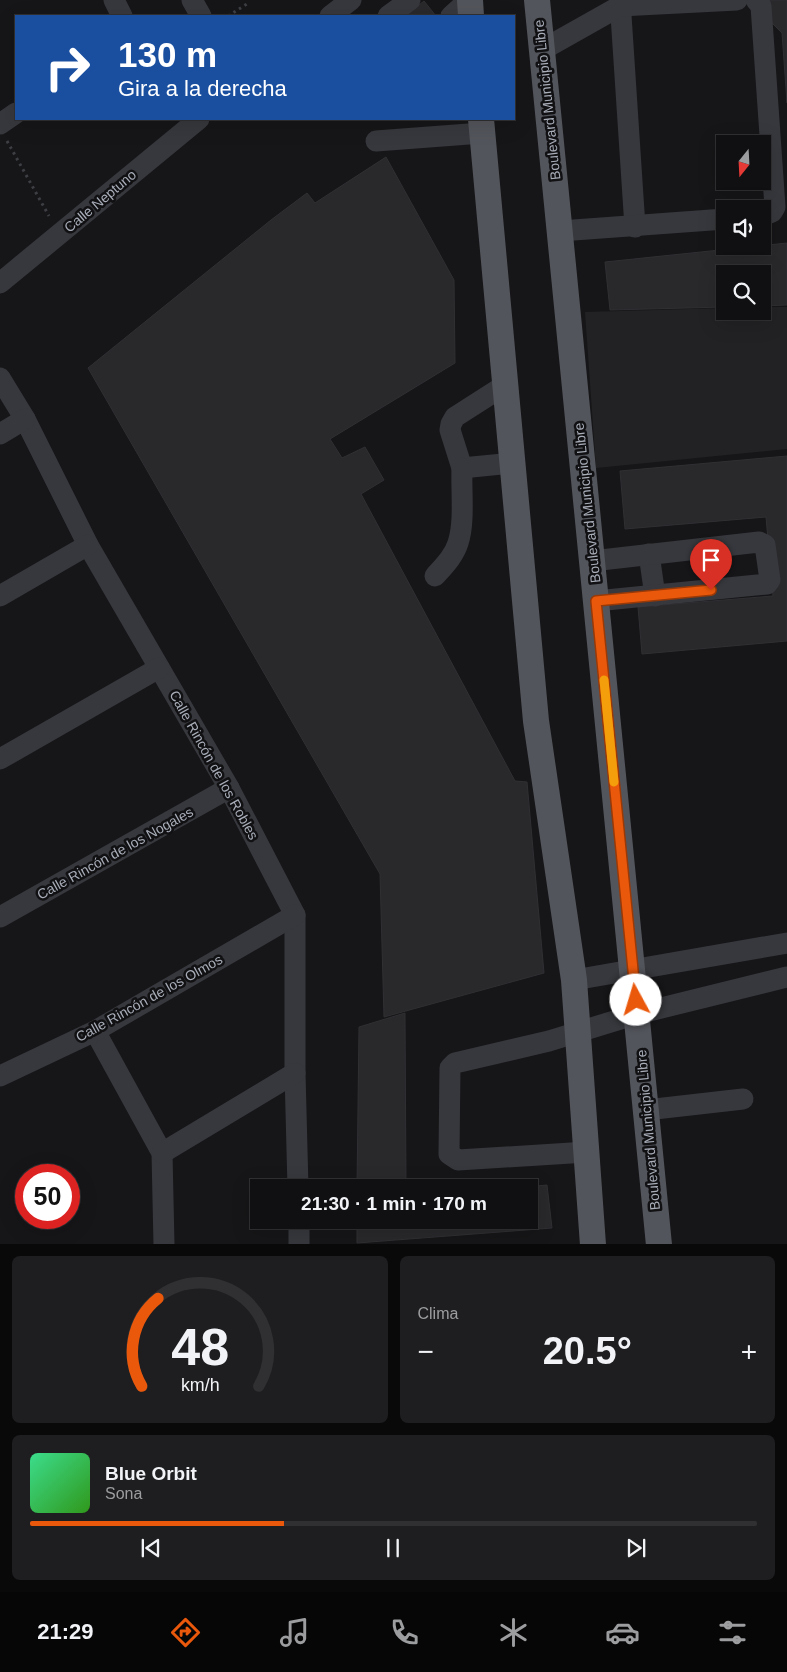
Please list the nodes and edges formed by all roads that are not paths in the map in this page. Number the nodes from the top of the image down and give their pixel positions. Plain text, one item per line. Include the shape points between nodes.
1 (114, 0) edge
2 (192, 0) edge
3 (351, 0) edge
4 (410, 0) edge
5 (470, 0) edge
6 (537, 0) edge
7 (737, 0) edge
8 (756, 0) edge
9 (620, 3) edge
10 (122, 15) edge
11 (200, 15) edge
12 (331, 15) edge
13 (389, 15) edge
14 (452, 15) edge
15 (471, 15) edge
16 (542, 50) junction
17 (15, 114) edge
18 (187, 123) edge
19 (481, 126) edge
20 (2, 130) edge
21 (376, 142) dead end
22 (771, 212) edge
23 (716, 220) edge
24 (635, 227) junction
25 (560, 231) junction
26 (3, 275) edge
27 (0, 378) edge
28 (505, 385) junction
29 (25, 419) junction
30 (0, 434) edge
31 (512, 463) junction
32 (462, 468) junction
33 (88, 545) junction
34 (649, 554) junction
35 (592, 561) junction
36 (435, 576) dead end
37 (0, 596) edge
38 (655, 596) junction
39 (596, 601) junction
40 (159, 668) junction
41 (0, 759) edge
42 (229, 788) junction
43 (295, 915) junction
44 (0, 917) edge
45 (787, 943) edge
46 (633, 970) junction
47 (787, 977) edge
48 (574, 980) junction
49 (637, 1014) junction
50 (95, 1031) junction
51 (579, 1032) junction
52 (295, 1074) junction
53 (0, 1076) edge
54 (743, 1099) dead end
55 (646, 1110) junction
56 (587, 1152) junction
57 (162, 1153) junction
58 (298, 1179) edge
59 (299, 1229) edge
60 (164, 1244) edge
61 (299, 1244) edge
62 (593, 1244) edge
63 (659, 1244) edge

1 - 10 street
2 - 11 street
3 - 12 street
4 - 13 street
5 - 14 street
5 - 15 main road
6 - 16 main road, Boulevard Municipio Libre
7 - 9 street
8 - 22 street via 761,6 775,207
9 - 16 street
9 - 24 street
16 - 25 main road, Boulevard Municipio Libre
17 - 20 street
18 - 26 street, Calle Neptuno via 59,234
19 - 21 street
19 - 28 main road
23 - 24 street
24 - 25 street
25 - 35 main road, Boulevard Municipio Libre
27 - 29 street, Calle Rincón de los Robles
28 - 31 main road
28 - 32 street via 456,417 451,424
29 - 30 street
29 - 33 street, Calle Rincón de los Robles
31 - 32 street
31 - 48 main road via 536,721
32 - 36 street via 458,544
33 - 37 street
33 - 40 street, Calle Rincón de los Robles
34 - 35 street
34 - 38 street
34 - 38 street via 759,542 765,545 770,580 767,584
35 - 39 main road, Boulevard Municipio Libre
38 - 39 street
39 - 46 main road, Boulevard Municipio Libre
40 - 41 street
40 - 42 street, Calle Rincón de los Robles
42 - 43 street, Calle Rincón de los Robles
42 - 44 street, Calle Rincón de los Nogales
43 - 50 street, Calle Rincón de los Olmos
43 - 52 street, Calle Rincón de los Robles
45 - 46 street
46 - 48 street
46 - 49 main road, Boulevard Municipio Libre
47 - 49 street
48 - 51 main road
49 - 51 street
49 - 55 main road, Boulevard Municipio Libre
50 - 53 street, Calle Rincón de los Olmos
50 - 57 street
51 - 56 main road
51 - 56 street via 452,1065 449,1154 458,1160
52 - 57 street
52 - 58 street, Calle Rincón de los Robles
54 - 55 street
55 - 63 main road, Boulevard Municipio Libre
56 - 62 main road
57 - 60 street
59 - 61 street

